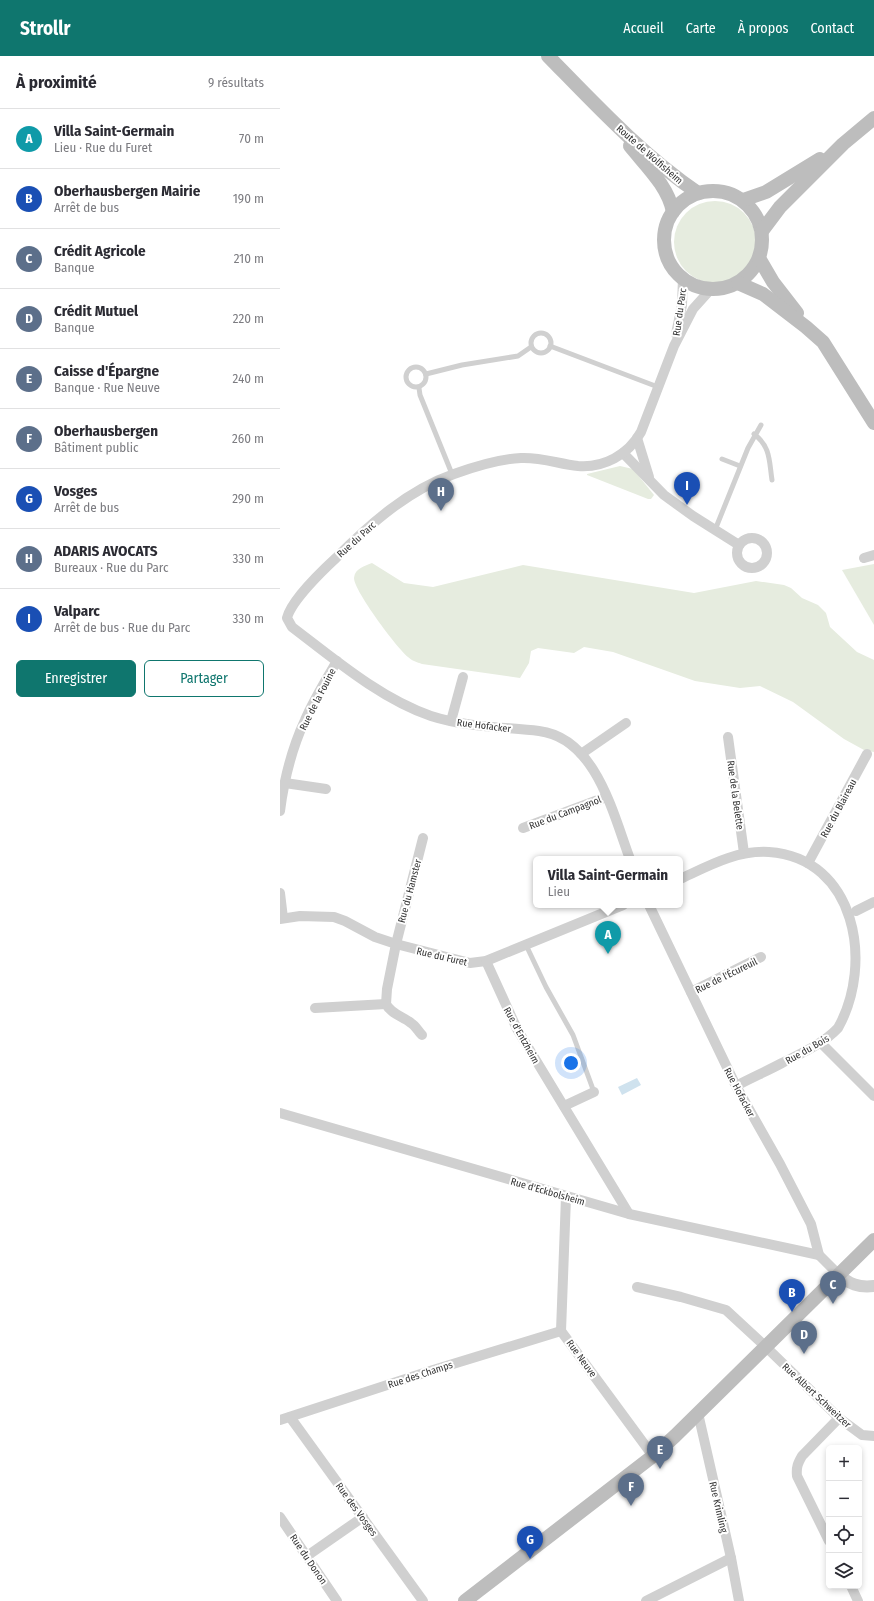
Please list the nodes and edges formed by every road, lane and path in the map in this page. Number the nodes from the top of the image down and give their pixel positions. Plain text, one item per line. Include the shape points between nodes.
1 (548, 56) edge
2 (604, 114) junction
3 (874, 118) edge
4 (844, 144) junction
5 (698, 193) junction
6 (742, 200) junction
7 (673, 212) junction
8 (762, 232) junction
9 (759, 258) junction
10 (683, 278) junction
11 (738, 283) junction
12 (711, 289) junction
13 (806, 327) junction
14 (550, 346) junction
15 (674, 346) junction
16 (531, 347) junction
17 (426, 374) junction
18 (658, 387) junction
19 (419, 388) junction
20 (874, 423) edge
21 (761, 425) dead end
22 (754, 434) junction
23 (638, 438) junction
24 (623, 453) junction
25 (722, 459) dead end
26 (740, 466) junction
27 (452, 474) junction
28 (649, 479) junction
29 (772, 480) dead end
30 (715, 530) junction
31 (739, 545) dead end
32 (292, 627) joint
33 (337, 660) junction
34 (463, 677) dead end
35 (451, 721) junction
36 (626, 723) dead end
37 (728, 737) dead end
38 (581, 754) junction
39 (867, 754) dead end
40 (285, 783) junction
41 (326, 789) dead end
42 (606, 797) junction
43 (280, 811) edge
44 (523, 828) dead end
45 (423, 838) dead end
46 (744, 853) junction
47 (629, 856) edge
48 (808, 863) junction
49 (683, 878) edge
50 (280, 893) edge
51 (874, 902) edge
52 (616, 908) edge
53 (650, 908) edge
54 (856, 911) junction
55 (282, 919) edge
56 (861, 924) dead end
57 (396, 944) junction
58 (526, 944) junction
59 (762, 957) dead end
60 (486, 961) junction
61 (864, 977) dead end
62 (691, 992) junction
63 (386, 1004) junction
64 (315, 1008) dead end
65 (422, 1035) dead end
66 (821, 1043) junction
67 (736, 1086) junction
68 (594, 1092) joint
69 (874, 1096) edge
70 (564, 1106) junction
71 (280, 1114) edge
72 (566, 1197) junction
73 (629, 1214) junction
74 (873, 1242) edge
75 (820, 1255) junction
76 (838, 1274) junction
77 (638, 1287) dead end
78 (874, 1287) edge
79 (562, 1331) junction
80 (765, 1346) junction
81 (698, 1413) junction
82 (285, 1418) edge
83 (839, 1418) junction
84 (874, 1436) edge
85 (653, 1456) junction
86 (280, 1517) edge
87 (363, 1518) junction
88 (826, 1535) edge
89 (307, 1556) junction
90 (731, 1558) junction
91 (852, 1589) edge
92 (337, 1601) edge
93 (424, 1601) edge
94 (465, 1601) edge
95 (646, 1601) edge
96 (739, 1601) edge
97 (858, 1601) edge

1 - 2 main road, Route de Wolfisheim
2 - 5 main road, Route de Wolfisheim via 678,180
2 - 7 main road, Route de Wolfisheim via 664,188
3 - 4 main road
4 - 6 main road via 766,192
4 - 8 main road via 780,207
5 - 6 main road via 713,190 729,193
5 - 7 main road via 684,200
6 - 8 main road via 752,209
7 - 10 main road via 666,229 665,247 671,264
8 - 9 main road
9 - 11 main road via 750,272
9 - 13 main road
10 - 12 main road via 696,286
10 - 15 street, Rue du Parc via 682,305
11 - 12 main road via 725,288
11 - 13 main road via 763,294
12 - 15 street, Rue du Parc via 693,309
13 - 20 main road via 823,342
14 - 16 lane via 541,353
14 - 16 lane via 548,335 540,332 531,339
14 - 18 lane
15 - 18 street, Rue du Parc
16 - 17 lane via 518,356
17 - 19 lane via 425,382
17 - 19 lane via 417,367 407,372 408,384
18 - 23 street, Rue du Parc
19 - 27 lane
21 - 22 lane
22 - 26 lane
22 - 29 lane via 763,441 768,450
23 - 24 street, Rue du Parc
23 - 28 street
24 - 27 street, Rue du Parc via 608,462 585,466 535,458 507,459
24 - 28 street
25 - 26 lane
26 - 30 lane
27 - 32 street, Rue du Parc via 399,503 352,542 291,608 287,618
28 - 30 street via 672,501
30 - 31 street
32 - 33 street, Rue Hofacker
33 - 35 street, Rue Hofacker via 392,699
33 - 40 street, Rue de la Fouine via 305,720
34 - 35 street
35 - 38 street, Rue Hofacker via 549,733 565,740
36 - 38 street
37 - 46 street, Rue de la Belette
38 - 42 street, Rue Hofacker via 593,768
39 - 48 street, Rue du Blaireau
40 - 41 street
40 - 43 street, Rue de la Fouine
42 - 44 street, Rue du Campagnol
42 - 47 street, Rue Hofacker
45 - 57 street, Rue du Hamster
46 - 48 street via 779,853 794,856
46 - 49 street via 731,856
48 - 54 street via 836,883
50 - 55 street
51 - 54 street
52 - 58 street, Rue du Furet
53 - 62 street, Rue Hofacker
54 - 56 street
55 - 57 street, Rue du Furet via 313,915 334,917
57 - 60 street, Rue du Furet via 470,963
57 - 63 street, Rue du Hamster
58 - 60 street, Rue du Furet
58 - 68 lane via 573,1035
59 - 62 street, Rue de l'Écureuil
60 - 70 street, Rue d'Entzheim via 517,1029
61 - 66 street, Rue du Bois via 855,1004 846,1019
62 - 67 street, Rue Hofacker
63 - 64 street
63 - 65 street via 393,1013 414,1025
66 - 67 street, Rue du Bois
66 - 69 street
67 - 75 street, Rue Hofacker via 807,1217
68 - 70 street
70 - 73 street, Rue d'Entzheim
71 - 72 street, Rue d'Eckbolsheim
72 - 73 street, Rue d'Eckbolsheim
72 - 79 street, Rue Neuve
73 - 75 street, Rue d'Eckbolsheim
74 - 76 main road
75 - 76 street, Rue Hofacker
76 - 78 street via 854,1285
76 - 80 main road
77 - 80 street, Rue Albert Schweitzer via 726,1310
79 - 82 street, Rue des Champs
79 - 85 street, Rue Neuve
80 - 81 main road
80 - 83 street, Rue Albert Schweitzer
81 - 85 main road
81 - 90 street, Rue Krimling
82 - 87 street, Rue des Vosges
83 - 84 street, Rue Albert Schweitzer via 862,1435
83 - 88 street via 802,1456 796,1469
85 - 94 main road
86 - 89 street, Rue du Donon
87 - 89 street
87 - 93 street, Rue des Vosges
89 - 92 street, Rue du Donon
90 - 95 street
90 - 96 street, Rue Krimling
91 - 97 street

